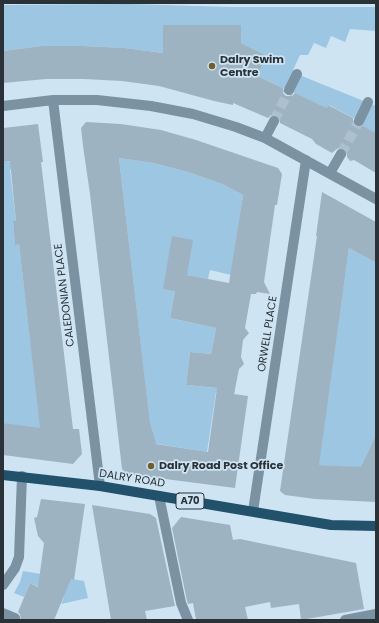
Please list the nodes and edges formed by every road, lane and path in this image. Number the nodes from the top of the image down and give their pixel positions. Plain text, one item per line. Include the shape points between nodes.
1 (297, 74) dead end
2 (289, 90) tunnel mouth
3 (53, 100) junction
4 (368, 102) dead end
5 (3, 106) edge
6 (274, 120) tunnel mouth
7 (359, 121) tunnel mouth
8 (265, 138) junction
9 (341, 154) tunnel mouth
10 (306, 160) junction
11 (330, 174) junction
12 (376, 199) edge
13 (3, 475) edge
14 (22, 476) junction
15 (100, 486) junction
16 (159, 496) junction
17 (253, 511) junction
18 (376, 528) edge
19 (3, 585) edge
20 (3, 613) edge
21 (376, 614) edge
22 (15, 618) dead end
23 (188, 620) edge
24 (344, 620) edge

1 - 2 street
3 - 5 street
3 - 8 street via 106,101 167,108 215,120
3 - 15 street, CALEDONIAN PLACE
4 - 7 street
6 - 8 street
8 - 10 street
9 - 11 street
10 - 11 street
10 - 17 street, ORWELL PLACE
11 - 12 street
13 - 14 main road, DALRY ROAD / A70
14 - 15 main road, DALRY ROAD / A70
14 - 19 street via 19,557
15 - 16 main road, DALRY ROAD / A70
16 - 17 main road, DALRY ROAD / A70
16 - 23 street via 181,603
17 - 18 main road, DALRY ROAD / A70 via 332,524
20 - 22 street
21 - 24 street

